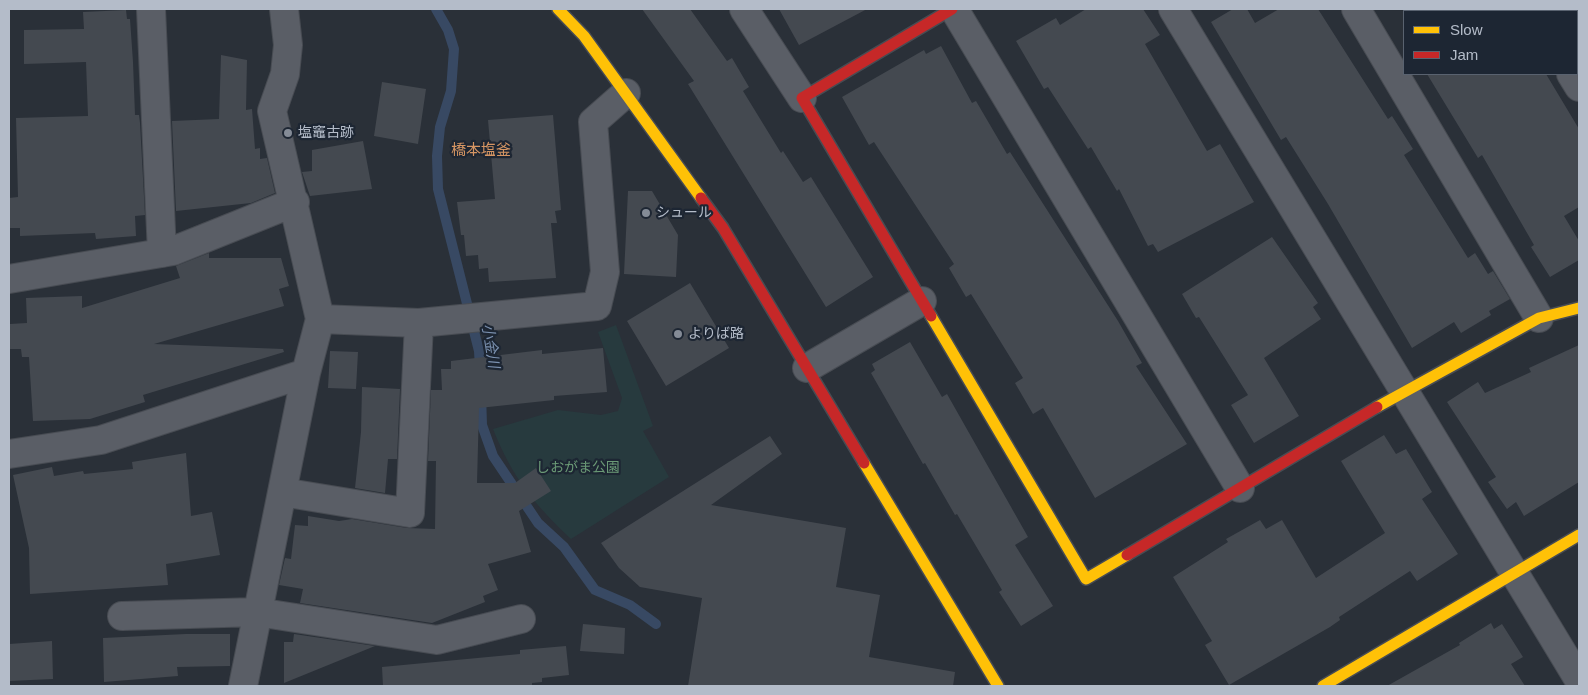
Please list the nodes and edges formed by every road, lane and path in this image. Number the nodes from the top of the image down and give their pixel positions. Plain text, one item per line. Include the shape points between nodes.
1 (151, 9) edge
2 (284, 9) edge
3 (558, 9) edge
4 (744, 9) edge
5 (953, 9) edge
6 (1173, 9) edge
7 (1356, 9) edge
8 (1572, 75) edge
9 (1579, 87) edge
10 (626, 93) junction
11 (802, 98) junction
12 (295, 202) junction
13 (162, 253) junction
14 (9, 279) edge
15 (922, 301) junction
16 (1579, 308) edge
17 (1539, 318) junction
18 (320, 319) junction
19 (419, 323) junction
20 (807, 368) junction
21 (306, 373) junction
22 (1404, 391) junction
23 (9, 454) edge
24 (1240, 488) junction
25 (282, 492) junction
26 (1579, 535) edge
27 (1514, 572) junction
28 (257, 612) junction
29 (122, 616) dead end
30 (521, 619) dead end
31 (1579, 680) edge
32 (243, 686) edge
33 (998, 686) edge
34 (1323, 686) edge

1 - 13 street
2 - 12 street via 288,45 285,74 272,111
3 - 10 street via 584,36
4 - 11 street
5 - 11 street
5 - 24 street
6 - 22 street
7 - 17 street
8 - 9 street
10 - 19 street via 593,122 605,272 597,306
10 - 20 street via 722,228
11 - 15 street
12 - 13 street
12 - 18 street
13 - 14 street
15 - 20 street
15 - 24 street via 1086,580
16 - 17 street
17 - 22 street
18 - 19 street
18 - 21 street
19 - 25 street via 410,513
20 - 33 street
21 - 23 street via 101,440
21 - 25 street
22 - 24 street
22 - 27 street
25 - 28 street
26 - 27 street
27 - 31 street
27 - 34 street
28 - 29 street
28 - 30 street via 436,640
28 - 32 street

